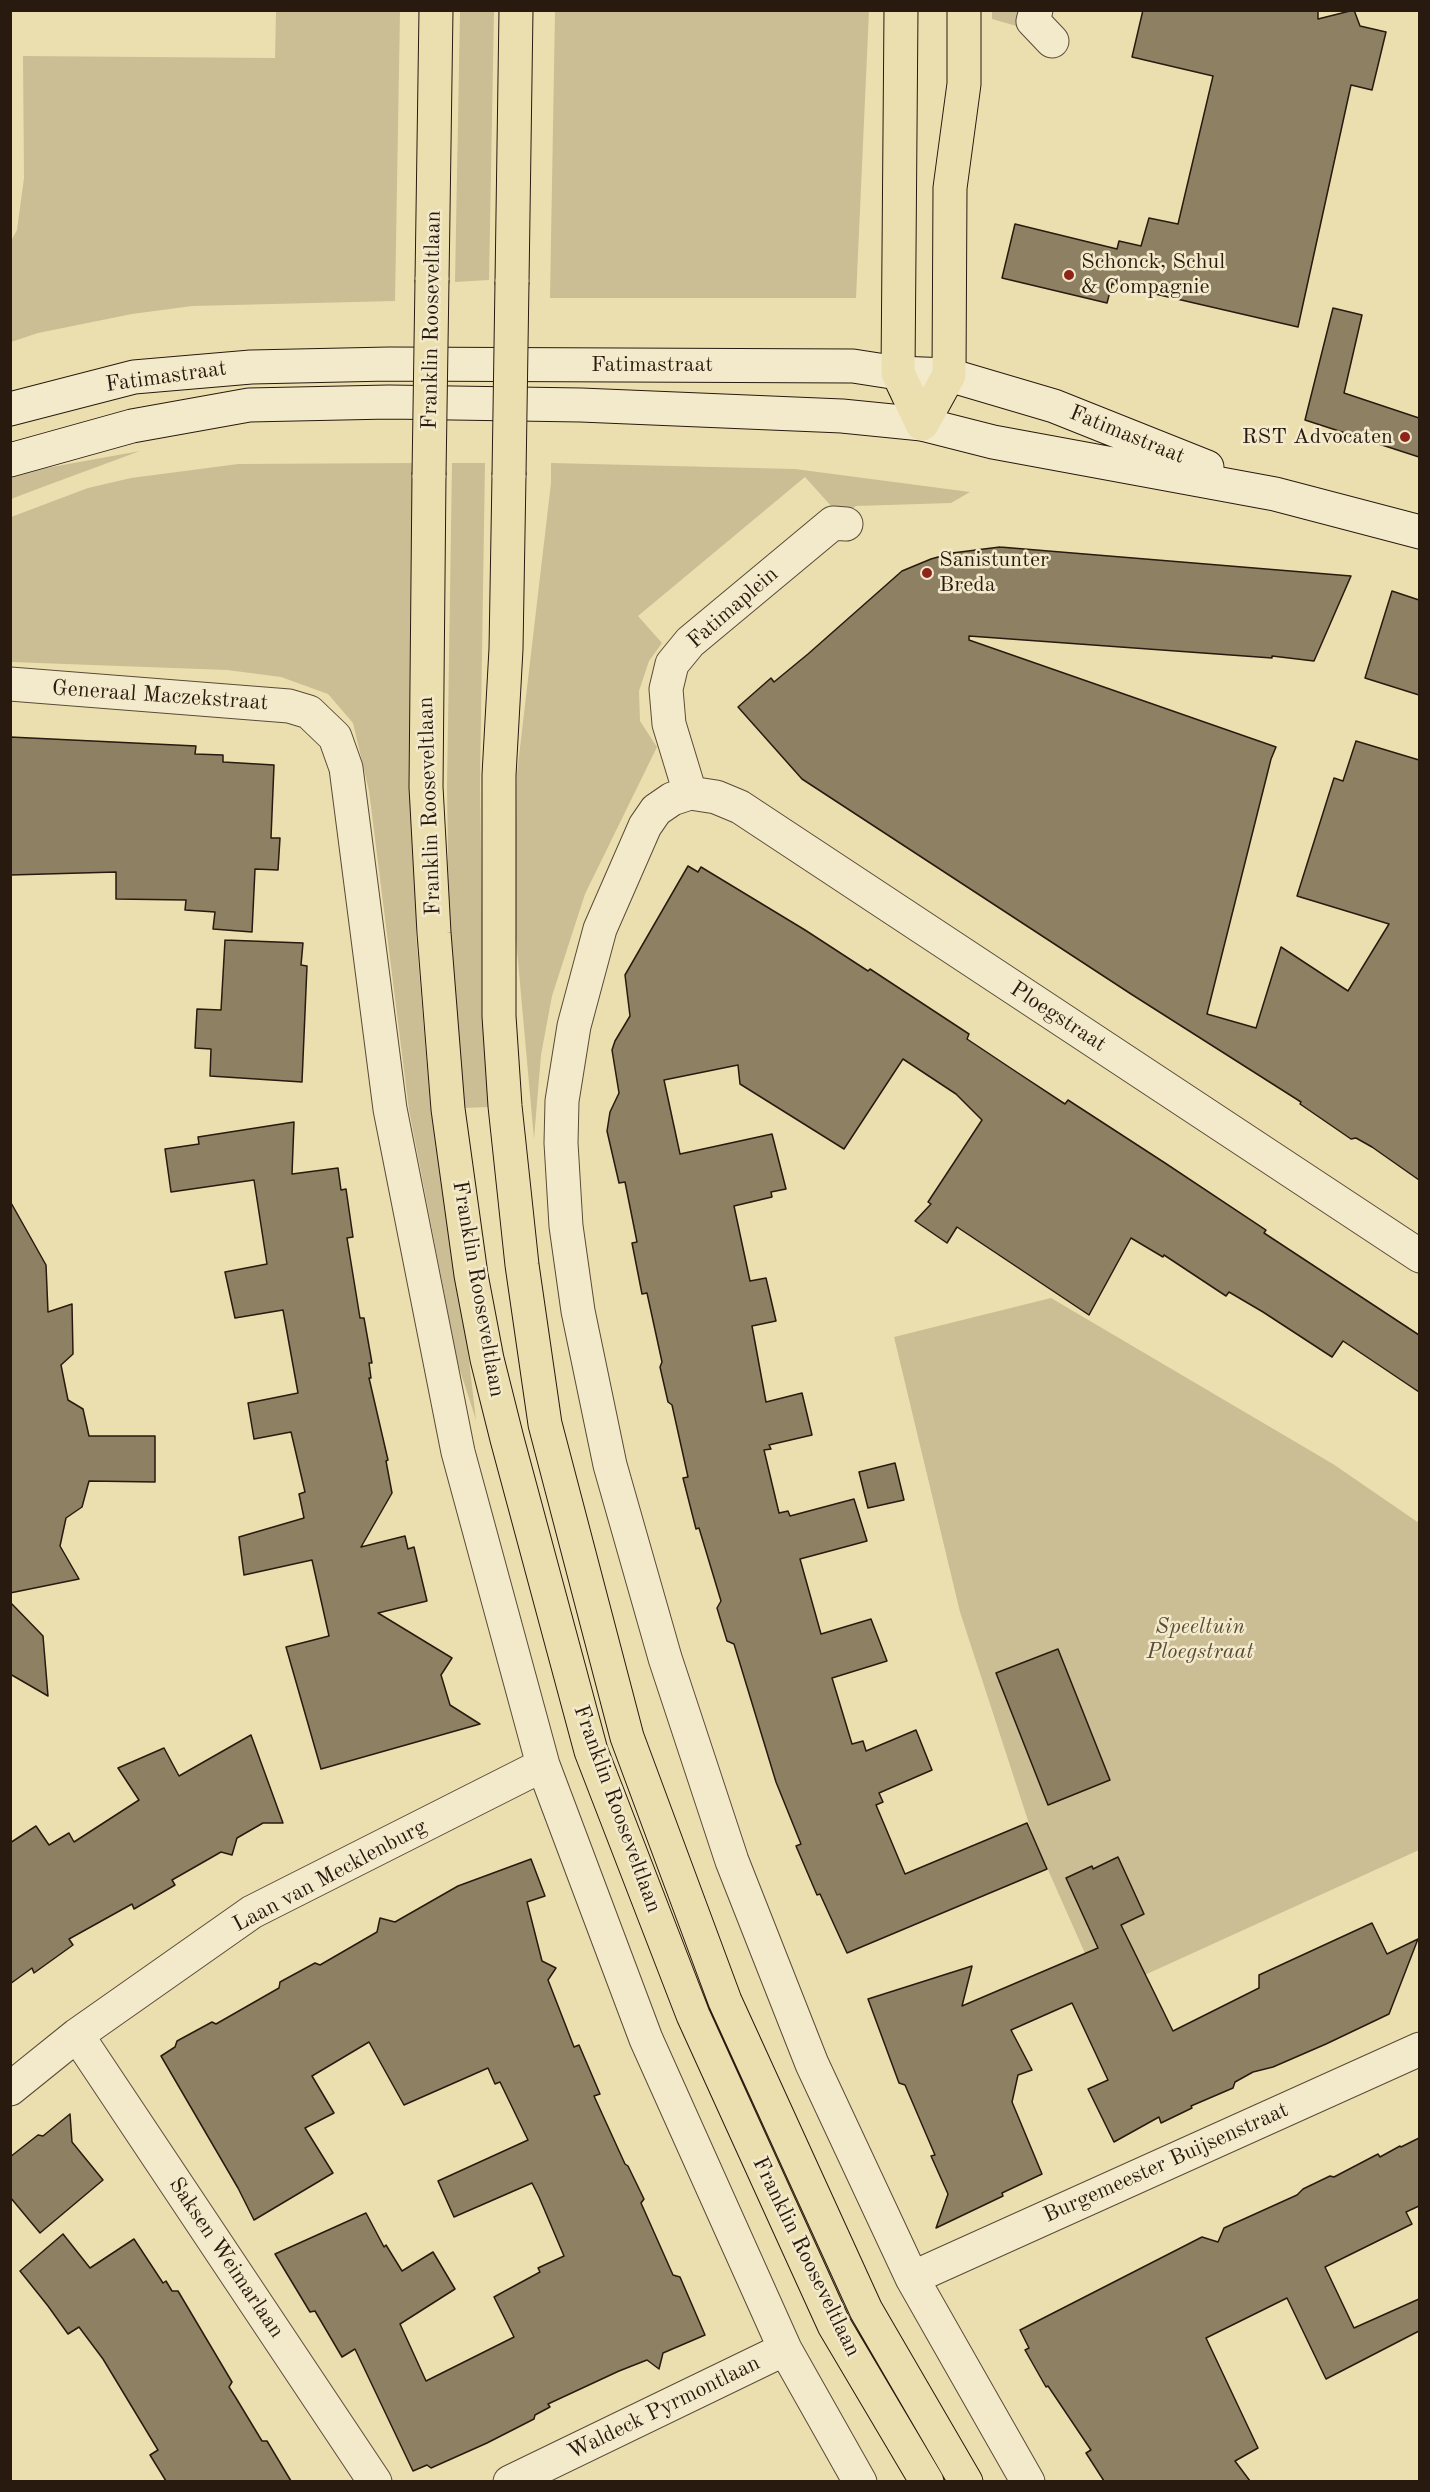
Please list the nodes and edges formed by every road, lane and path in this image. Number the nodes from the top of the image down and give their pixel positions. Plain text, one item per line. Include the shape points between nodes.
1 (436, 10) edge
2 (516, 10) edge
3 (901, 10) edge
4 (964, 10) edge
5 (1036, 10) edge
6 (1052, 41) dead end
7 (898, 372) junction
8 (948, 375) junction
9 (10, 409) edge
10 (922, 424) junction
11 (10, 460) edge
12 (1275, 494) junction
13 (846, 524) dead end
14 (1419, 532) edge
15 (10, 684) edge
16 (690, 793) junction
17 (1419, 1256) edge
18 (543, 1765) junction
19 (77, 2036) junction
20 (1419, 2049) edge
21 (10, 2089) edge
22 (912, 2278) junction
23 (785, 2349) junction
24 (375, 2481) edge
25 (510, 2481) edge
26 (860, 2481) edge
27 (927, 2481) edge
28 (966, 2481) edge
29 (1028, 2481) edge

1 - 27 main road, Franklin Rooseveltlaan, bridge via 426,787 448,1109 487,1359 591,1751 693,2015 834,2325
2 - 28 main road, Franklin Rooseveltlaan, bridge via 506,649 499,775 499,1016 522,1264 545,1424 627,1737 725,2001 866,2310
3 - 7 main road
4 - 8 main road via 964,84 950,188
5 - 6 street via 1033,21
7 - 8 street, Fatimastraat
7 - 9 street, Fatimastraat via 842,366 251,367 134,377
7 - 10 main road
8 - 10 main road
8 - 12 street, Fatimastraat via 1053,406
10 - 11 street, Fatimastraat via 842,416 581,405 249,405 132,426
10 - 12 street, Fatimastraat via 993,442
12 - 14 street, Fatimastraat
13 - 16 street, Fatimaplein via 833,523 690,642 672,663 666,689 669,724
15 - 18 street, Generaal Maczekstraat via 289,706 309,712 335,737 346,768 390,1108 458,1452
16 - 17 street, Ploegstraat via 716,797 740,807
16 - 22 street via 672,798 656,810 645,826 600,929 574,1026 566,1070 561,1143 566,1226 578,1311 616,1488 664,1658 732,1861 812,2064
18 - 19 street, Laan van Mecklenburg via 252,1912
18 - 23 street via 646,2039
19 - 21 street, Laan van Mecklenburg
19 - 24 street, Saksen Weimarlaan
20 - 22 street, Burgemeester Buijsenstraat
22 - 29 street
23 - 25 street, Waldeck Pyrmontlaan
23 - 26 street

